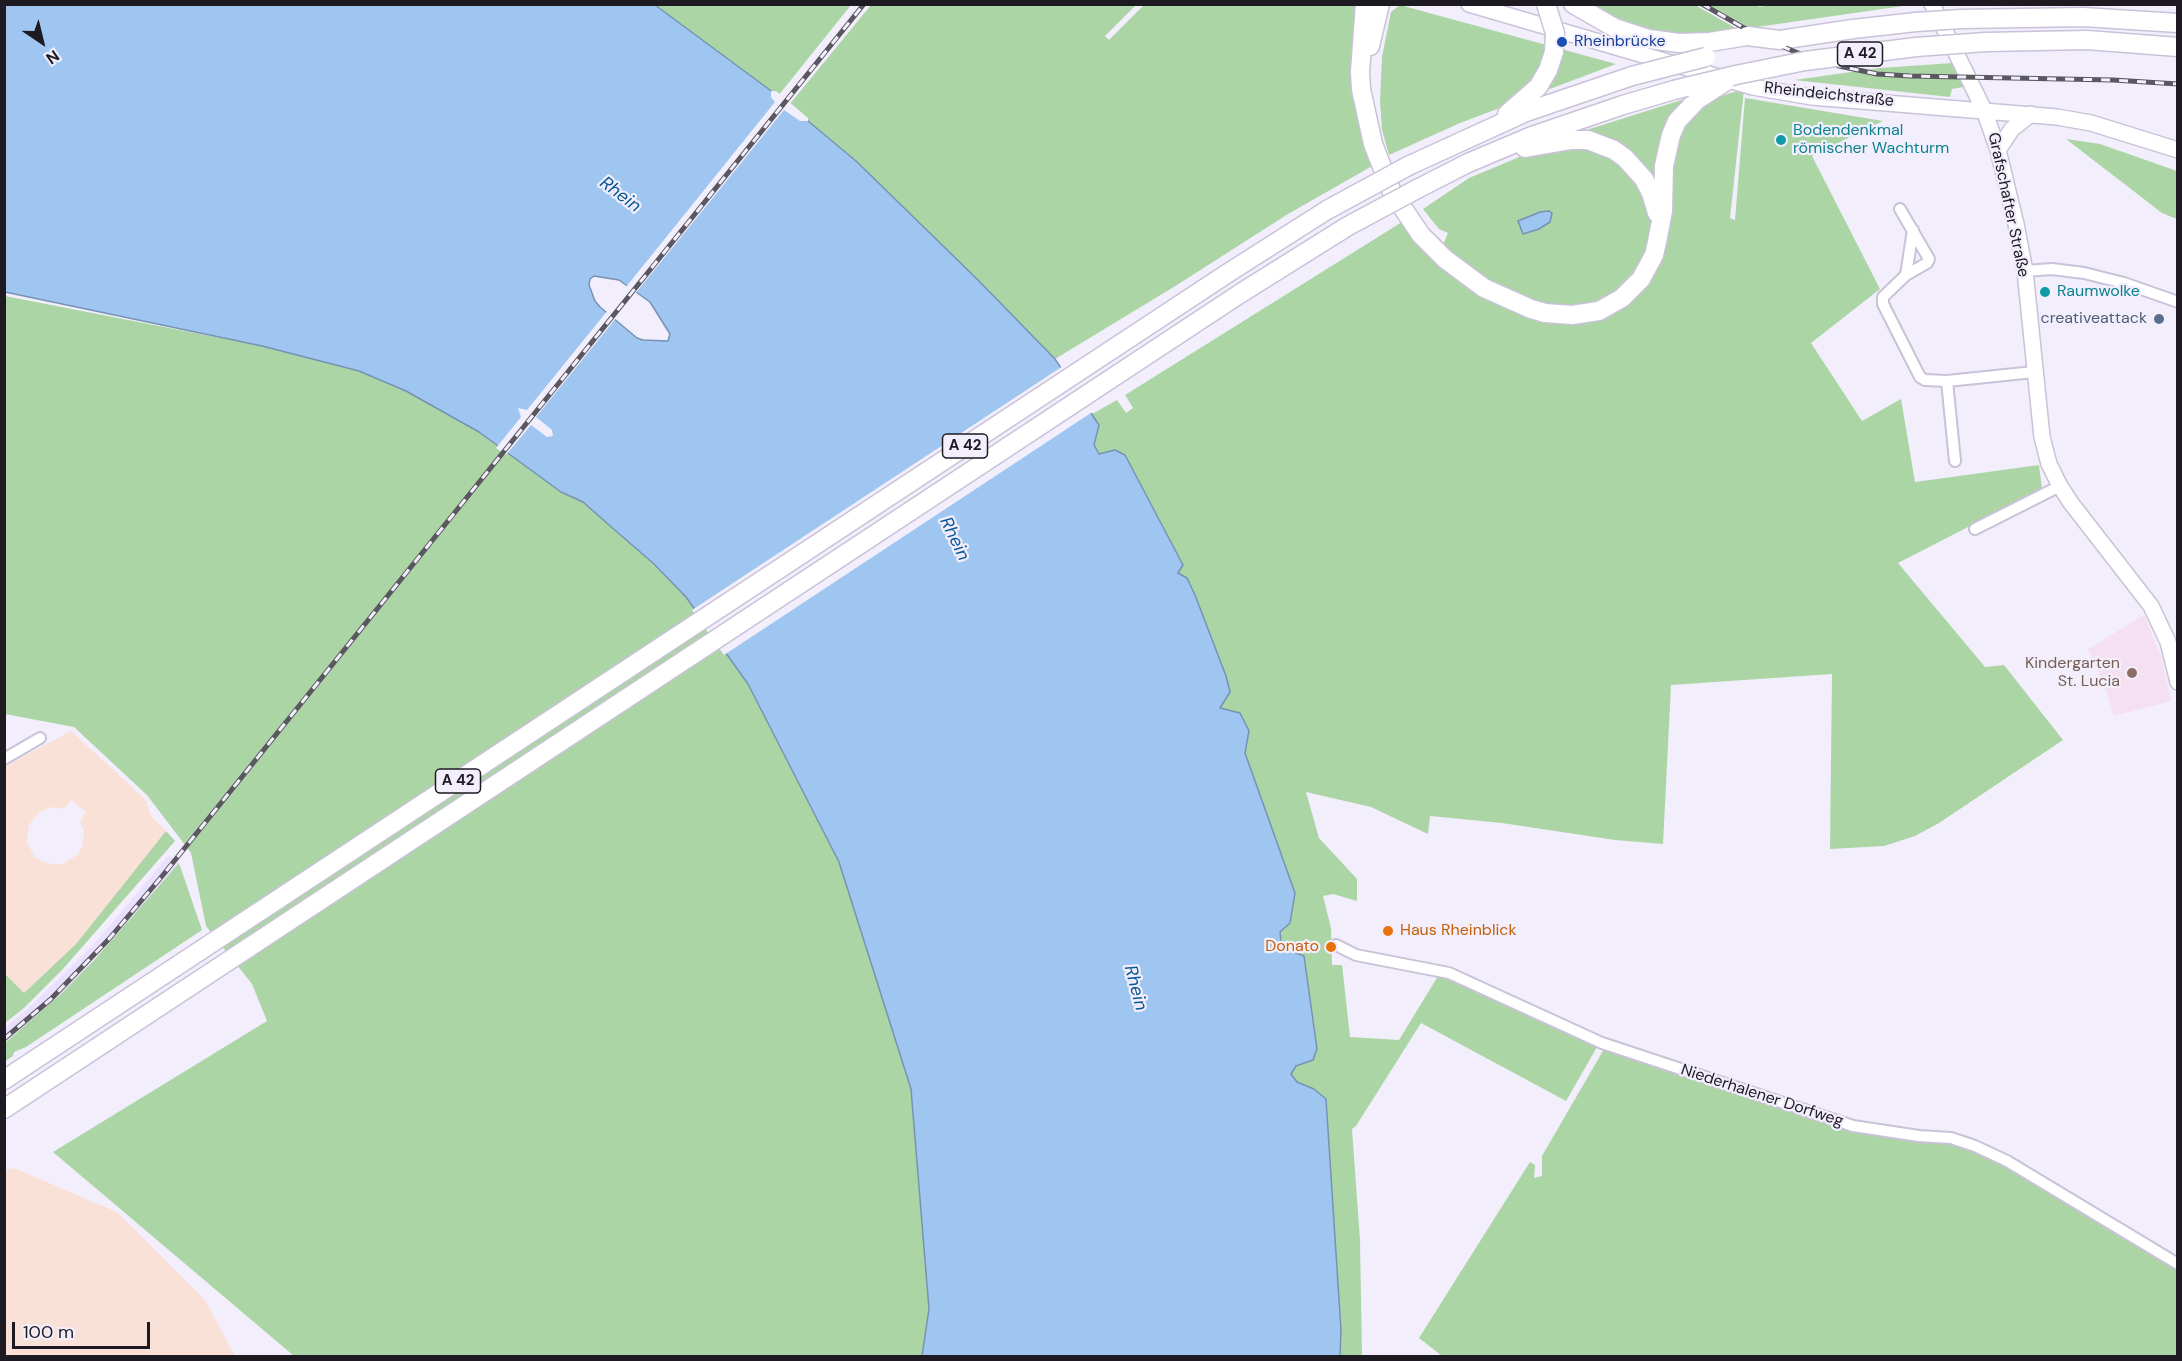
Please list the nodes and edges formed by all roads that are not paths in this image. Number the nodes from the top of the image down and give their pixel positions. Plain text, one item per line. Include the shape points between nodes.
1 (1469, 4) edge
2 (1546, 4) edge
3 (1573, 4) edge
4 (1932, 4) edge
5 (1367, 6) edge
6 (2178, 23) edge
7 (1752, 41) junction
8 (2178, 47) edge
9 (1736, 75) junction
10 (1984, 110) junction
11 (2031, 114) junction
12 (1486, 129) junction
13 (1998, 150) junction
14 (2178, 150) edge
15 (1468, 163) junction
16 (1900, 209) dead end
17 (1659, 229) junction
18 (1913, 231) junction
19 (1910, 249) junction
20 (1925, 250) junction
21 (2025, 271) junction
22 (1906, 275) junction
23 (2178, 302) edge
24 (2034, 372) junction
25 (1947, 381) junction
26 (1955, 461) dead end
27 (2060, 486) junction
28 (1975, 529) dead end
29 (2175, 655) edge
30 (2178, 682) edge
31 (40, 738) dead end
32 (4, 759) edge
33 (1336, 945) dead end
34 (4, 1080) edge
35 (4, 1109) edge
36 (2178, 1264) edge

1 - 10 main road, Rheindeichstraße via 1753,87 1812,97
2 - 12 highway, bridge via 1555,33 1548,70 1530,94
3 - 7 highway via 1615,28 1649,39 1679,43
4 - 10 main road, Grafschafter Straße
5 - 17 highway via 1361,89 1384,177 1411,221 1458,270 1484,288 1545,313 1599,311 1633,289 1641,279 1654,255
6 - 7 highway, A 42, bridge via 2083,17 1961,19
7 - 12 highway, A 42, bridge via 1632,76
8 - 9 highway, A 42, bridge via 2087,40 1986,42 1804,61
9 - 15 highway, A 42, bridge via 1623,105
9 - 17 highway, bridge via 1697,100 1677,121 1664,166
10 - 11 main road, Rheindeichstraße
10 - 13 main road, Grafschafter Straße
11 - 13 main road via 2012,129
11 - 14 main road, Rheindeichstraße via 2091,123
12 - 34 highway, A 42, bridge via 1327,210 1228,273
13 - 21 main road, Grafschafter Straße
15 - 17 highway via 1571,140 1604,145 1625,158 1644,179 1657,210
15 - 35 highway, A 42, bridge via 1307,250 1132,363
16 - 18 street
18 - 19 street
18 - 20 street
19 - 20 street
19 - 22 street
20 - 22 street via 1927,263
21 - 23 street via 2084,273
21 - 24 main road, Grafschafter Straße
22 - 25 street via 1883,297 1882,304 1920,376 1925,380
24 - 25 street
24 - 27 main road, Grafschafter Straße via 2042,437
25 - 26 street
27 - 28 street
27 - 29 main road, Grafschafter Straße via 2151,606
29 - 30 main road, Grafschafter Straße
31 - 32 street
33 - 36 street, Niederhalener Dorfweg via 1356,955 1449,973 1602,1043 1853,1126 1951,1138 1975,1146 2007,1161

